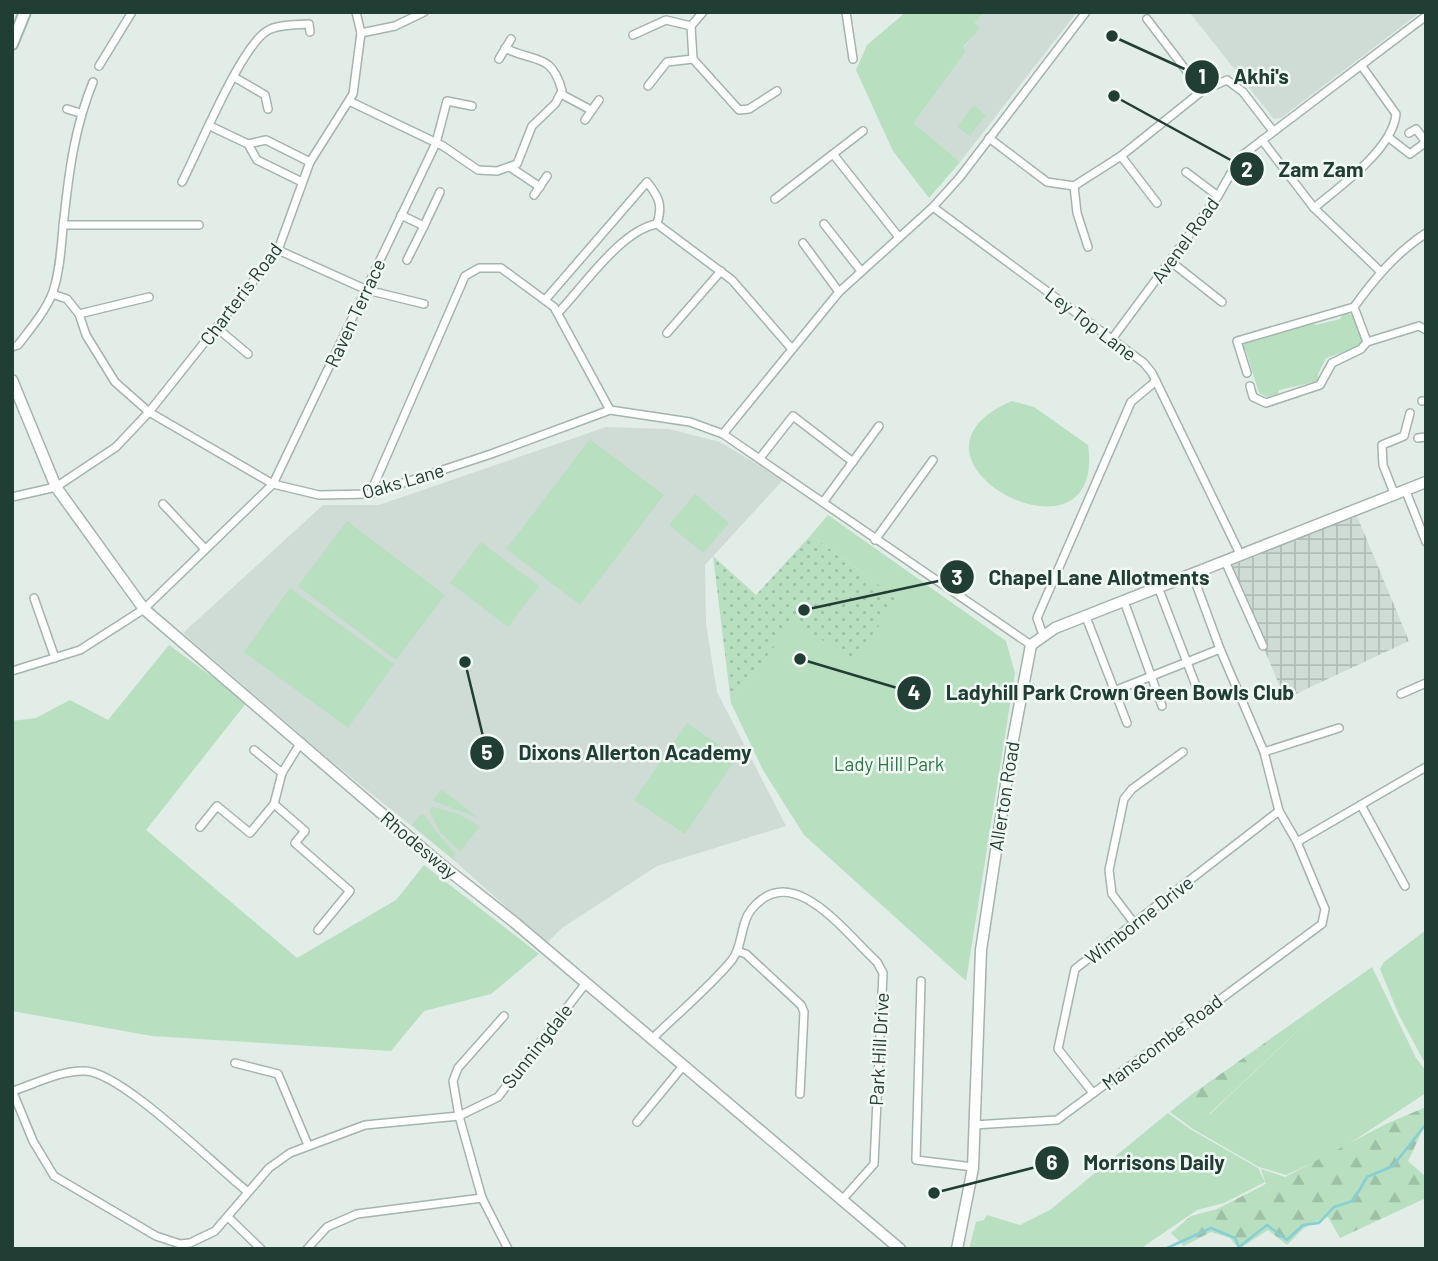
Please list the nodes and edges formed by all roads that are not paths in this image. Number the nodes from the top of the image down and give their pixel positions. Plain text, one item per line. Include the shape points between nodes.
1 (24, 12) edge
2 (132, 12) edge
3 (356, 12) edge
4 (424, 12) edge
5 (703, 12) edge
6 (846, 12) edge
7 (1086, 12) edge
8 (1426, 16) edge
9 (1147, 19) dead end
10 (691, 26) junction
11 (310, 32) dead end
12 (361, 33) junction
13 (633, 35) dead end
14 (511, 39) dead end
15 (12, 44) edge
16 (505, 48) junction
17 (499, 59) dead end
18 (693, 59) junction
19 (853, 59) dead end
20 (1361, 65) junction
21 (99, 66) dead end
22 (234, 77) junction
23 (93, 82) dead end
24 (648, 86) dead end
25 (777, 91) dead end
26 (1202, 91) junction
27 (561, 94) junction
28 (599, 100) dead end
29 (349, 101) junction
30 (472, 106) dead end
31 (67, 109) dead end
32 (268, 109) dead end
33 (592, 110) junction
34 (80, 113) junction
35 (585, 120) dead end
36 (210, 126) junction
37 (863, 131) dead end
38 (1273, 131) junction
39 (1409, 133) dead end
40 (1388, 137) junction
41 (989, 138) junction
42 (1262, 140) junction
43 (436, 143) junction
44 (248, 145) junction
45 (833, 153) junction
46 (1121, 156) junction
47 (310, 162) junction
48 (510, 167) junction
49 (1186, 172) dead end
50 (547, 176) dead end
51 (182, 182) dead end
52 (302, 182) junction
53 (1074, 186) junction
54 (540, 187) junction
55 (440, 192) dead end
56 (534, 195) dead end
57 (1218, 196) junction
58 (775, 199) dead end
59 (1157, 203) dead end
60 (933, 207) junction
61 (1314, 208) junction
62 (401, 215) junction
63 (657, 224) junction
64 (824, 224) dead end
65 (63, 225) junction
66 (199, 225) dead end
67 (424, 226) junction
68 (1426, 233) edge
69 (898, 236) junction
70 (803, 243) dead end
71 (1088, 247) dead end
72 (278, 250) junction
73 (407, 260) dead end
74 (1170, 261) junction
75 (721, 271) junction
76 (860, 271) junction
77 (1380, 271) junction
78 (367, 290) junction
79 (839, 292) junction
80 (52, 294) junction
81 (149, 297) dead end
82 (545, 300) junction
83 (1222, 302) dead end
84 (424, 304) dead end
85 (1354, 307) junction
86 (558, 313) junction
87 (79, 314) junction
88 (217, 328) junction
89 (1426, 330) edge
90 (667, 333) dead end
91 (1112, 339) junction
92 (1367, 342) junction
93 (12, 347) edge
94 (791, 348) junction
95 (248, 354) dead end
96 (1247, 373) dead end
97 (12, 380) edge
98 (1156, 381) junction
99 (1250, 386) dead end
100 (610, 410) junction
101 (149, 412) junction
102 (1410, 413) dead end
103 (880, 426) dead end
104 (723, 434) junction
105 (760, 458) junction
106 (933, 460) dead end
107 (853, 462) junction
108 (1426, 481) edge
109 (273, 484) junction
110 (56, 487) junction
111 (1405, 489) junction
112 (1394, 493) junction
113 (370, 494) junction
114 (12, 497) edge
115 (824, 501) junction
116 (163, 504) dead end
117 (875, 540) junction
118 (1426, 542) edge
119 (204, 548) junction
120 (1241, 554) junction
121 (1225, 561) junction
122 (1192, 573) junction
123 (1158, 587) junction
124 (34, 598) dead end
125 (1124, 601) junction
126 (144, 609) junction
127 (1086, 617) junction
128 (1043, 635) junction
129 (1031, 645) junction
130 (1263, 646) dead end
131 (1220, 649) junction
132 (55, 658) junction
133 (1187, 662) junction
134 (12, 671) edge
135 (1151, 676) junction
136 (1426, 683) edge
137 (1114, 691) junction
138 (1198, 691) dead end
139 (1401, 694) dead end
140 (1161, 706) dead end
141 (1127, 723) dead end
142 (1339, 728) dead end
143 (301, 742) junction
144 (254, 750) dead end
145 (1183, 752) dead end
146 (1264, 752) junction
147 (1426, 767) edge
148 (282, 773) junction
149 (274, 804) junction
150 (1361, 805) junction
151 (1279, 811) junction
152 (200, 827) dead end
153 (1297, 842) junction
154 (1405, 886) dead end
155 (1134, 923) junction
156 (318, 930) dead end
157 (737, 951) junction
158 (921, 981) dead end
159 (586, 983) junction
160 (504, 1016) dead end
161 (652, 1039) junction
162 (235, 1063) dead end
163 (684, 1066) junction
164 (13, 1091) edge
165 (1093, 1093) junction
166 (800, 1094) dead end
167 (459, 1116) junction
168 (637, 1122) dead end
169 (974, 1125) junction
170 (308, 1145) junction
171 (973, 1167) junction
172 (248, 1192) junction
173 (482, 1198) junction
174 (842, 1200) junction
175 (228, 1217) junction
176 (261, 1249) edge
177 (307, 1249) edge
178 (509, 1249) edge
179 (900, 1249) edge
180 (957, 1249) edge

1 - 15 main road
2 - 21 street
3 - 12 street, Charteris Road
4 - 12 street via 395,26
5 - 10 street
6 - 19 street
7 - 41 street
8 - 20 street, Avenel Road
9 - 26 street
10 - 13 street via 666,20
10 - 18 street
11 - 22 street via 309,24 268,29
12 - 29 street, Charteris Road
14 - 16 street
16 - 17 street
16 - 27 street via 548,62 558,75
18 - 24 street via 667,62
18 - 25 street via 739,110 749,109
20 - 38 street, Avenel Road
20 - 40 street via 1396,114
22 - 32 street via 265,95
22 - 36 street
23 - 34 street
26 - 38 street via 1221,81 1232,82
26 - 46 street
27 - 33 street
27 - 48 street via 532,127 522,156
28 - 33 street
29 - 43 street
29 - 47 street, Charteris Road
30 - 43 street, Raven Terrace via 447,102
31 - 34 street
33 - 35 street
34 - 65 street
36 - 44 street
36 - 51 street
37 - 45 street
38 - 42 street, Avenel Road
39 - 40 street via 1416,129 1426,142 1410,154
40 - 61 street via 1360,170
41 - 53 street via 1047,182
41 - 60 street
42 - 57 street, Avenel Road via 1240,157
42 - 61 street
43 - 48 street via 478,170
43 - 62 street, Raven Terrace
44 - 47 street via 267,140
44 - 52 street via 257,160
45 - 58 street
45 - 69 street
46 - 53 street
46 - 59 street
47 - 52 street, Charteris Road
48 - 54 street
49 - 57 street
50 - 54 street
52 - 72 street, Charteris Road
53 - 71 street
54 - 56 street
55 - 67 street
57 - 74 street, Avenel Road
60 - 69 street
60 - 91 street, Ley Top Lane
61 - 77 street
62 - 67 street
62 - 78 street, Raven Terrace
63 - 75 street
63 - 82 street via 660,197 648,182
63 - 86 street via 643,226 628,237
64 - 76 street
65 - 66 street
65 - 80 street
67 - 73 street
68 - 77 street
69 - 76 street
70 - 79 street
72 - 78 street
72 - 88 street, Charteris Road
74 - 83 street
74 - 91 street, Avenel Road
75 - 90 street
75 - 94 street
76 - 79 street
77 - 85 street
78 - 84 street
78 - 109 street, Raven Terrace
79 - 94 street
80 - 87 street via 67,299
80 - 93 street via 42,315
81 - 87 street
82 - 86 street
82 - 113 street via 501,268 479,268 464,276
85 - 92 street
85 - 96 street via 1237,341
86 - 100 street
87 - 101 street, Oaks Lane via 86,335 115,382
88 - 95 street
88 - 101 street, Charteris Road
89 - 92 street via 1406,328
91 - 98 street, Ley Top Lane via 1144,363
92 - 99 street via 1332,363 1320,385 1266,403 1253,397
94 - 104 street
97 - 110 street, Rhodesway
98 - 120 street, Ley Top Lane
98 - 128 street via 1131,402 1037,618
100 - 104 street, Oaks Lane via 690,422
100 - 113 street, Oaks Lane
101 - 109 street, Oaks Lane
101 - 110 street, Charteris Road via 116,447
102 - 112 street via 1405,436 1382,445 1383,464
103 - 107 street
104 - 105 street, Oaks Lane
105 - 107 street via 793,416
105 - 115 street, Oaks Lane
106 - 117 street
107 - 115 street
108 - 111 street
109 - 113 street, Oaks Lane via 319,495
109 - 119 street
110 - 114 street, Charteris Road
110 - 126 street, Rhodesway
111 - 112 street
111 - 118 street
112 - 120 street
115 - 117 street, Oaks Lane
116 - 119 street
117 - 129 street, Oaks Lane
119 - 126 street
120 - 121 street
121 - 122 street
121 - 130 street
122 - 123 street
122 - 131 street
123 - 125 street
123 - 133 street
124 - 132 street
125 - 127 street
125 - 135 street
126 - 132 street via 80,650
126 - 143 street, Rhodesway
127 - 128 street
127 - 137 street
128 - 129 street
129 - 169 street, Allerton Road via 981,950
131 - 133 street
131 - 146 street
132 - 134 street
133 - 135 street
133 - 138 street
135 - 137 street
135 - 140 street
136 - 139 street
137 - 141 street
142 - 146 street
143 - 148 street
143 - 159 street, Rhodesway
144 - 148 street
145 - 155 street via 1124,799 1108,870 1112,894
146 - 151 street
147 - 150 street
148 - 149 street
149 - 152 street via 250,833 217,806
149 - 156 street via 305,831 295,844 350,891
150 - 153 street
150 - 154 street
151 - 153 street
151 - 155 street, Wimborne Drive
153 - 165 street, Manscombe Road via 1325,909 1322,924
155 - 165 street, Wimborne Drive via 1075,969 1058,1049
157 - 161 street, Park Hill Drive
157 - 166 street via 746,954 801,1005
157 - 174 street, Park Hill Drive via 748,913 763,897 784,890 804,895 877,962 883,974 874,1164
158 - 171 street via 916,1160
159 - 161 street, Rhodesway
159 - 167 street, Sunningdale via 498,1097
160 - 167 street via 458,1068 453,1081
161 - 163 street, Rhodesway
162 - 170 street via 278,1074
163 - 168 street
163 - 174 street, Rhodesway
164 - 172 street via 71,1072 98,1074 176,1129
164 - 175 street, Sunningdale via 46,1167 64,1185 156,1236 180,1244 204,1238
165 - 169 street, Manscombe Road via 1057,1120
167 - 170 street, Sunningdale via 365,1125
167 - 173 street
169 - 171 street, Allerton Road
170 - 172 street, Sunningdale via 278,1160
171 - 180 street, Allerton Road
172 - 175 street, Sunningdale
173 - 177 street via 357,1214 327,1227
173 - 178 street
174 - 179 street, Rhodesway
175 - 176 street

